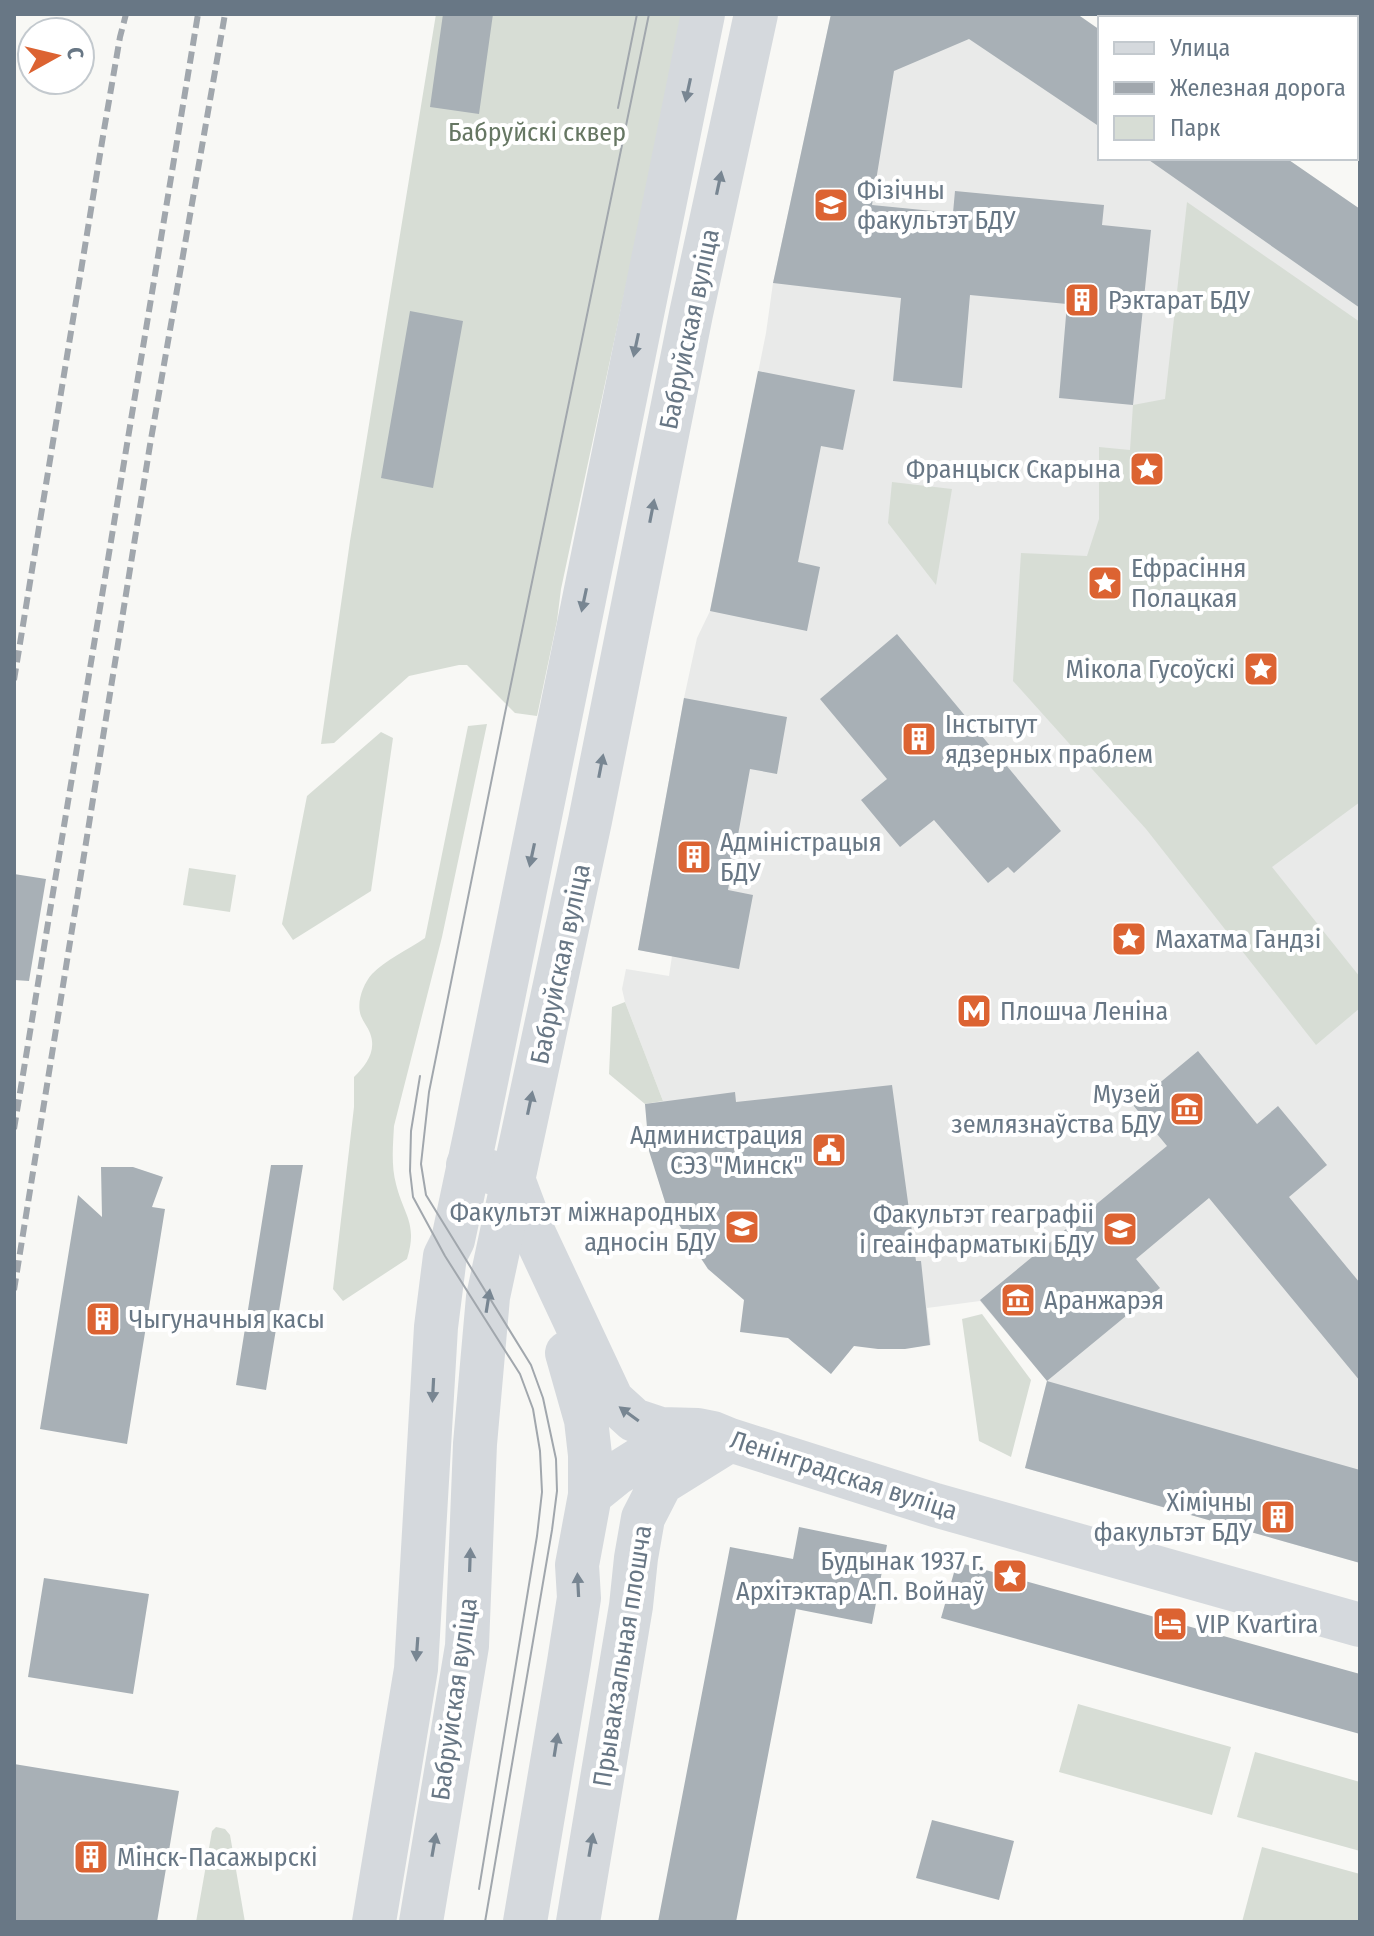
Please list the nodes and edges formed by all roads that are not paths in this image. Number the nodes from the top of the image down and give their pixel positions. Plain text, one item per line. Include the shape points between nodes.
1 (703, 14) edge
2 (756, 14) edge
3 (468, 1165) junction
4 (513, 1179) junction
5 (531, 1227) junction
6 (730, 1440) junction
7 (590, 1495) junction
8 (1360, 1625) edge
9 (374, 1922) edge
10 (421, 1922) edge
11 (525, 1922) edge
12 (578, 1922) edge

1 -> 3 main road, Бабруйская вуліца
4 -> 2 main road, Бабруйская вуліца
3 - 4 main road
3 -> 9 main road, Бабруйская вуліца via 445,1256 436,1327 416,1669
4 - 5 main road, Ленінградская вуліца
10 -> 4 main road, Бабруйская вуліца via 467,1646 485,1321
6 -> 5 main road, Ленінградская вуліца via 634,1420 612,1400
5 - 7 main road, Прывакзальная плошча via 586,1420
6 - 7 main road via 643,1457
6 - 8 main road, Ленінградская вуліца via 935,1505
12 -> 6 main road, Прывакзальная плошча via 643,1518 661,1483
11 -> 7 main road, Прывакзальная плошча via 579,1598 577,1565

